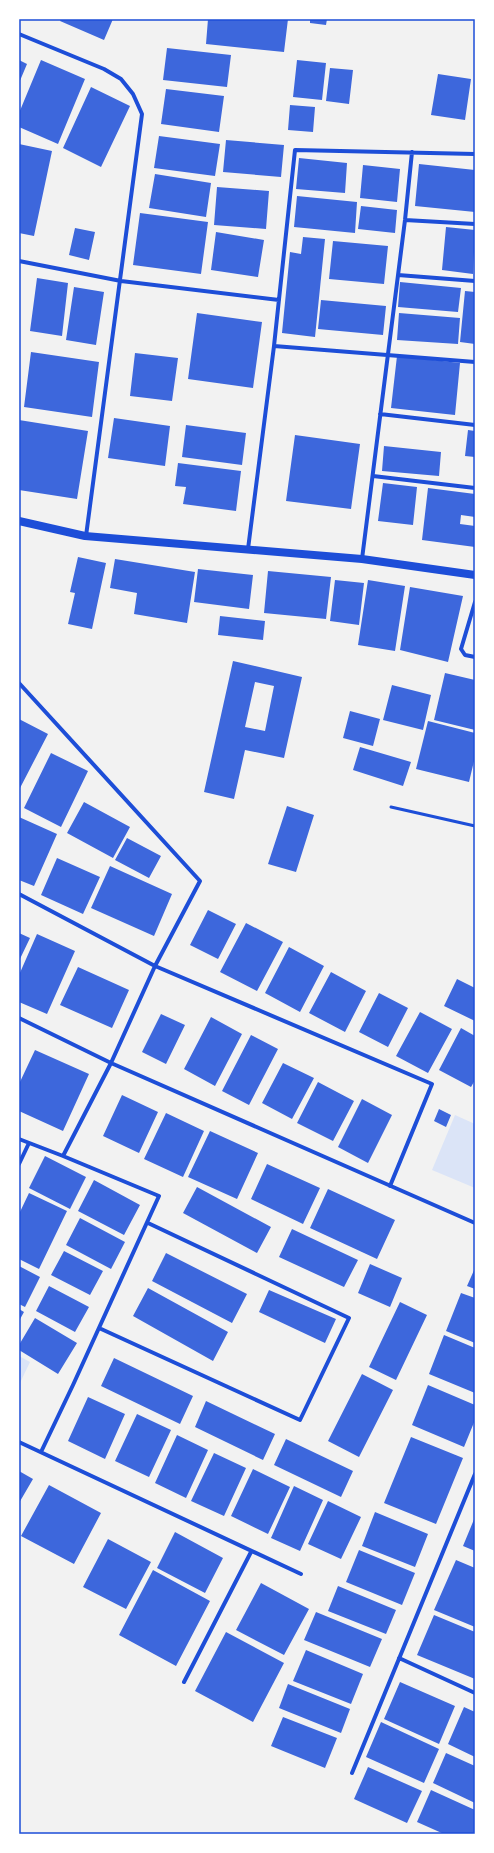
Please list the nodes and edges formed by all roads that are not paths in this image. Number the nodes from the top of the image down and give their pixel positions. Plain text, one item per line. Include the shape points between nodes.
1 (19, 34) edge
2 (412, 152) junction
3 (475, 154) edge
4 (405, 220) junction
5 (475, 224) edge
6 (19, 261) edge
7 (398, 274) junction
8 (121, 281) junction
9 (475, 281) edge
10 (279, 300) junction
11 (274, 346) junction
12 (388, 354) junction
13 (475, 362) edge
14 (380, 414) junction
15 (475, 425) edge
16 (373, 476) junction
17 (475, 488) edge
18 (19, 521) edge
19 (86, 536) junction
20 (248, 550) junction
21 (362, 559) junction
22 (475, 575) edge
23 (475, 602) edge
24 (475, 657) edge
25 (19, 683) edge
26 (391, 807) dead end
27 (475, 826) edge
28 (19, 894) edge
29 (155, 966) junction
30 (19, 1018) edge
31 (112, 1063) junction
32 (19, 1139) edge
33 (29, 1143) junction
34 (63, 1156) junction
35 (19, 1164) edge
36 (390, 1186) junction
37 (148, 1223) junction
38 (475, 1223) edge
39 (99, 1328) junction
40 (19, 1442) edge
41 (41, 1452) junction
42 (475, 1474) edge
43 (251, 1552) junction
44 (302, 1574) dead end
45 (399, 1658) junction
46 (184, 1682) dead end
47 (475, 1693) edge
48 (352, 1773) dead end

1 - 8 street via 104,69 121,79 133,94 142,114
2 - 3 street
2 - 4 street
2 - 10 street via 295,150
4 - 5 street
4 - 7 street
6 - 8 street
7 - 9 street
7 - 12 street
8 - 10 street
8 - 19 street
10 - 11 street
11 - 12 street
11 - 20 street
12 - 13 street
12 - 14 street
14 - 15 street
14 - 16 street
16 - 17 street
16 - 21 street
18 - 19 main road
19 - 20 main road
20 - 21 main road
21 - 22 main road
23 - 24 street via 461,649 465,655
25 - 29 street via 200,881
26 - 27 lane
28 - 29 street
29 - 31 street
29 - 36 street via 432,1084
30 - 31 street
31 - 34 street
31 - 36 street
32 - 33 street
33 - 34 street
33 - 35 street
34 - 37 street via 159,1196
36 - 38 street
37 - 39 street
37 - 39 street via 349,1318 300,1420
39 - 41 street
40 - 41 street
41 - 43 street
42 - 45 street
43 - 44 street
43 - 46 street
45 - 47 street
45 - 48 street

